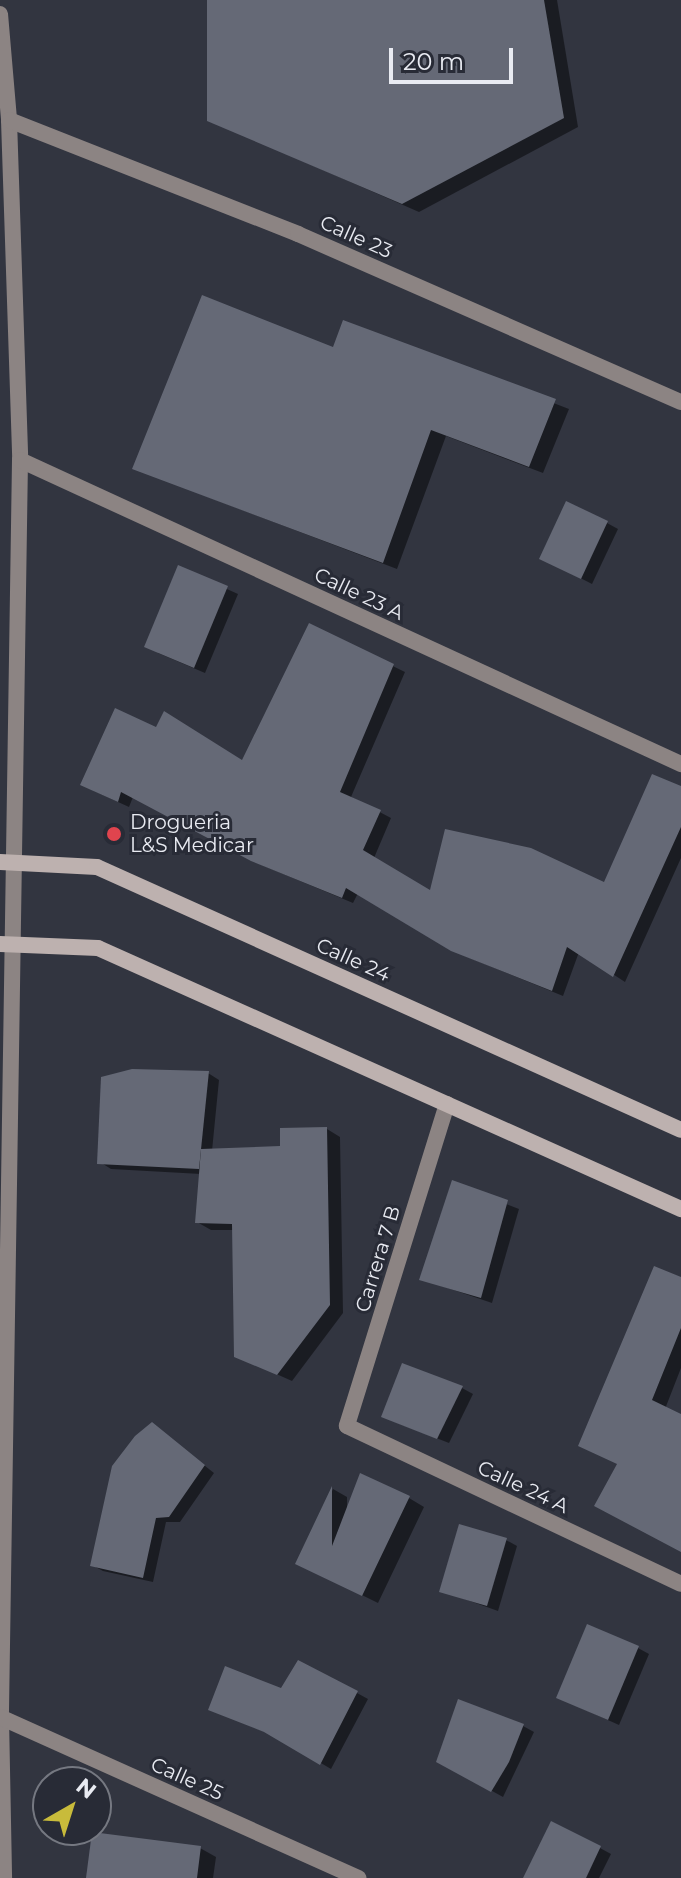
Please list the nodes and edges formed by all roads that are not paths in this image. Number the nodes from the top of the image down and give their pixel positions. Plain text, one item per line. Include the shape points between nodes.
1 (0, 14) edge
2 (9, 120) junction
3 (681, 402) edge
4 (20, 460) junction
5 (681, 764) edge
6 (8, 861) edge
7 (6, 944) edge
8 (447, 1104) junction
9 (681, 1130) edge
10 (681, 1209) edge
11 (347, 1426) joint
12 (681, 1584) edge
13 (0, 1717) edge
14 (4, 1878) edge
15 (358, 1878) edge

1 - 2 street
2 - 3 street, Calle 23 via 298,234
2 - 4 street
4 - 5 street, Calle 23 A
4 - 6 street
6 - 7 street
6 - 9 street, Calle 24 via 97,867
7 - 8 street via 98,948
7 - 13 street
8 - 10 street
8 - 11 street, Carrera 7 B
11 - 12 street, Calle 24 A
13 - 14 street
13 - 15 street, Calle 25

